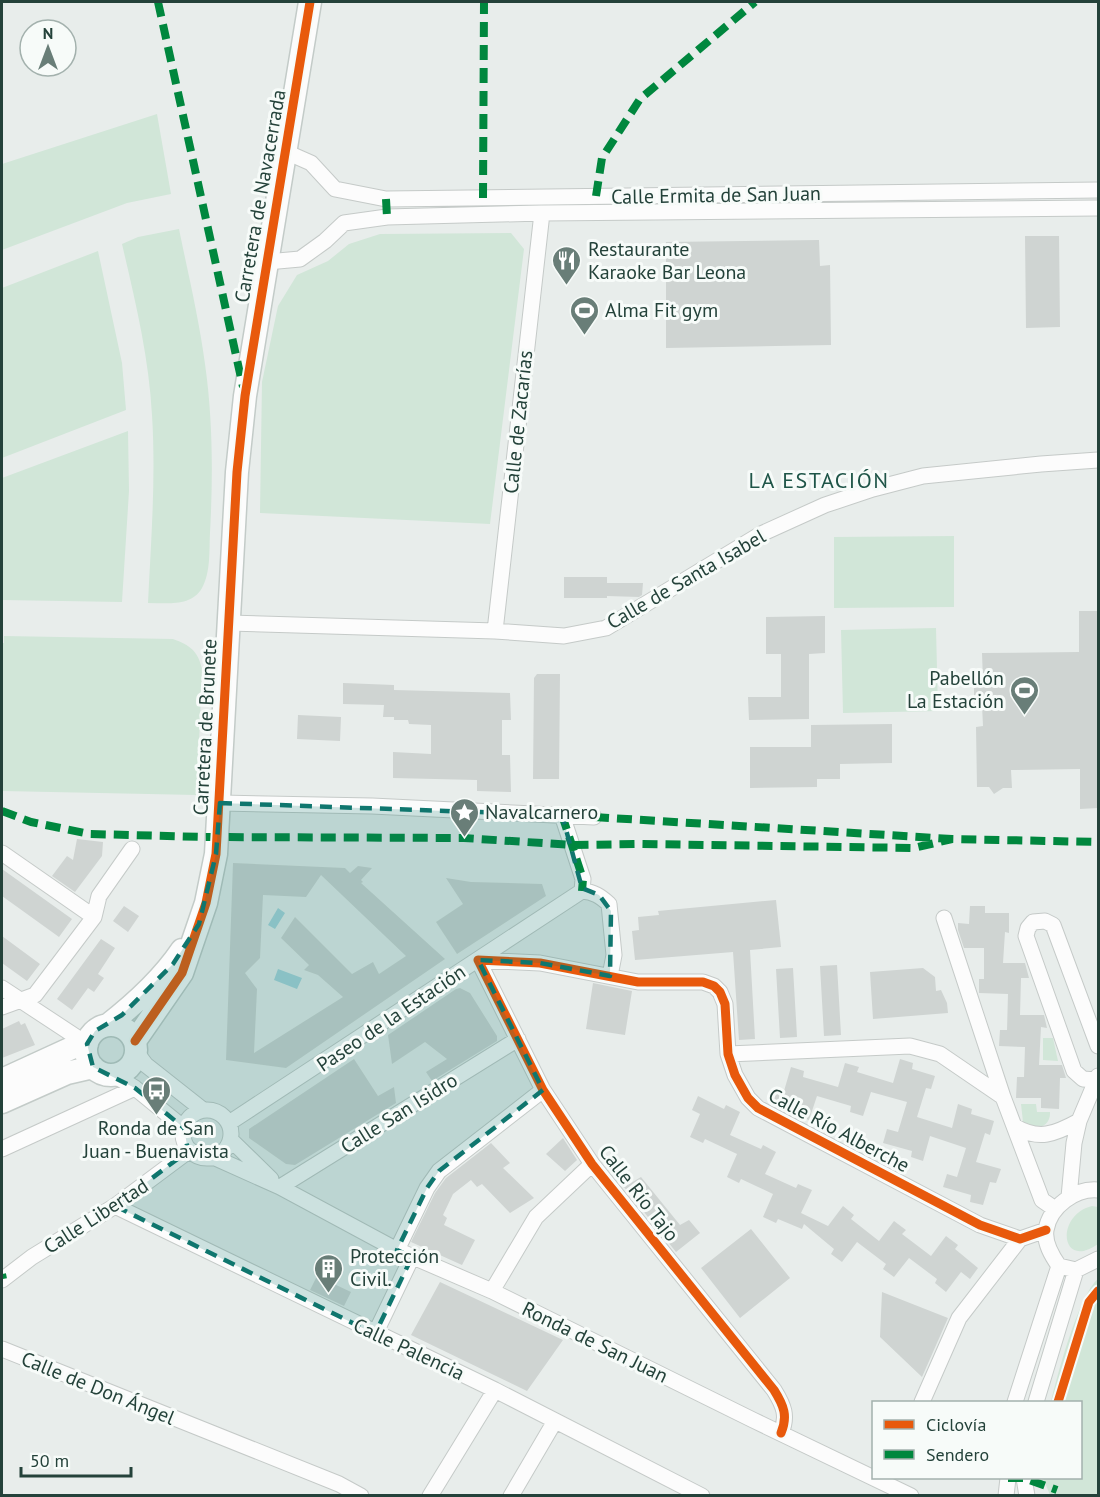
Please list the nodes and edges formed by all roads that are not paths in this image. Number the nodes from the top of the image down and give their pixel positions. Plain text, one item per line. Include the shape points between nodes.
1 (310, 2) edge
2 (286, 152) junction
3 (1098, 190) edge
4 (1098, 208) edge
5 (542, 213) junction
6 (267, 262) junction
7 (245, 396) joint
8 (1098, 460) edge
9 (228, 622) junction
10 (495, 631) junction
11 (220, 810) junction
12 (562, 815) junction
13 (594, 817) dead end
14 (132, 849) dead end
15 (2, 853) edge
16 (582, 891) junction
17 (94, 917) junction
18 (944, 918) dead end
19 (199, 924) junction
20 (478, 960) junction
21 (610, 976) junction
22 (2, 988) edge
23 (18, 1000) junction
24 (2, 1007) edge
25 (108, 1025) junction
26 (518, 1039) junction
27 (87, 1044) junction
28 (1098, 1046) edge
29 (136, 1047) junction
30 (728, 1054) junction
31 (104, 1071) junction
32 (1097, 1078) edge
33 (2, 1080) edge
34 (135, 1088) junction
35 (543, 1090) junction
36 (1002, 1097) junction
37 (2, 1102) edge
38 (203, 1110) junction
39 (1079, 1121) junction
40 (229, 1123) junction
41 (1014, 1126) junction
42 (184, 1128) junction
43 (231, 1140) junction
44 (2, 1149) edge
45 (190, 1150) junction
46 (213, 1157) junction
47 (592, 1164) junction
48 (280, 1187) junction
49 (1098, 1190) edge
50 (1070, 1197) junction
51 (115, 1206) junction
52 (1055, 1209) junction
53 (1046, 1230) junction
54 (1020, 1239) junction
55 (397, 1250) junction
56 (412, 1257) junction
57 (1098, 1259) edge
58 (1059, 1266) junction
59 (1076, 1270) junction
60 (2, 1278) edge
61 (492, 1291) junction
62 (375, 1334) junction
63 (2, 1349) edge
64 (495, 1390) junction
65 (922, 1401) edge
66 (1015, 1401) edge
67 (1036, 1401) edge
68 (555, 1420) junction
69 (781, 1433) junction
70 (1008, 1479) edge
71 (1024, 1479) edge
72 (882, 1485) edge
73 (361, 1496) edge
74 (430, 1496) edge
75 (511, 1496) edge
76 (702, 1496) edge
77 (911, 1496) edge
78 (1006, 1496) edge
79 (1027, 1496) edge

1 - 2 street, Carretera de Navacerrada
2 - 3 street, Calle Ermita de San Juan via 311,163 335,189 386,199
2 - 6 street, Carretera de Navacerrada
4 - 5 street, Calle Ermita de San Juan
5 - 6 street, Calle Ermita de San Juan via 387,217 344,223 300,259
5 - 10 street, Calle de Zacarías
6 - 7 street, Carretera de Navacerrada
7 - 9 street, Carretera de Brunete
8 - 10 street, Calle de Santa Isabel via 923,476 873,489 825,505 761,534 606,628 564,636
9 - 10 street, Calle de Santa Isabel
9 - 11 street, Carretera de Brunete
11 - 12 street via 372,806
11 - 19 street, Carretera de Brunete via 216,854
12 - 13 street
12 - 16 street via 583,879
14 - 17 street via 99,896
15 - 17 street
16 - 20 street, Paseo de la Estación
16 - 21 street via 609,904 614,955
17 - 23 street via 36,995
18 - 36 street
19 - 25 street, Carretera de Brunete via 172,964
19 - 29 street, Carretera de Brunete via 182,973
20 - 21 street, Calle Río Alberche via 540,963
20 - 26 street, Calle Río Tajo
20 - 40 street, Paseo de la Estación
21 - 30 street, Calle Río Alberche via 638,982 703,982 714,986 725,1004
22 - 23 street
23 - 24 street
23 - 27 street
25 - 27 street via 95,1031
25 - 29 street via 124,1028
26 - 35 street, Calle Río Tajo
26 - 48 street, Calle San Isidro
27 - 31 street via 87,1057
27 - 33 street
28 - 32 street via 1053,925 1034,922 1026,936 1074,1071 1083,1079
29 - 31 street via 129,1068
29 - 38 street via 146,1065
30 - 36 street via 910,1046 940,1054
30 - 54 street, Calle Río Alberche via 748,1098 758,1108 980,1225
31 - 34 street
31 - 37 street via 67,1073
32 - 39 street
34 - 42 street
34 - 44 street
35 - 47 street, Calle Río Tajo
35 - 55 street via 439,1171
36 - 41 street
38 - 40 street via 214,1111
38 - 42 street via 194,1114
39 - 41 street via 1056,1133 1039,1135
39 - 50 street
40 - 43 street
41 - 52 street via 1042,1200
42 - 45 street via 183,1137
43 - 46 street
43 - 48 street, Ronda de San Juan
45 - 46 street, Ronda de San Juan via 204,1158
45 - 51 street, Calle Libertad
46 - 48 street, Ronda de San Juan
47 - 61 street via 536,1217
47 - 69 street, Calle Río Tajo via 774,1390 784,1407 786,1421
48 - 55 street, Ronda de San Juan
49 - 50 street
50 - 52 street
51 - 60 street, Calle Libertad
51 - 62 street, Calle Palencia
52 - 53 street
53 - 54 street
53 - 58 street via 1047,1245
54 - 65 street via 959,1318
55 - 56 street, Ronda de San Juan
56 - 61 street, Ronda de San Juan
56 - 62 street
57 - 59 street
58 - 59 street
58 - 66 street
59 - 67 street
61 - 69 street, Ronda de San Juan
62 - 64 street, Calle Palencia
63 - 73 street, Calle de Don Ángel
64 - 68 street, Calle Palencia
64 - 74 street
68 - 75 street
68 - 76 street, Calle Palencia
69 - 72 street, Ronda de San Juan
70 - 78 street
71 - 79 street
72 - 77 street, Ronda de San Juan

